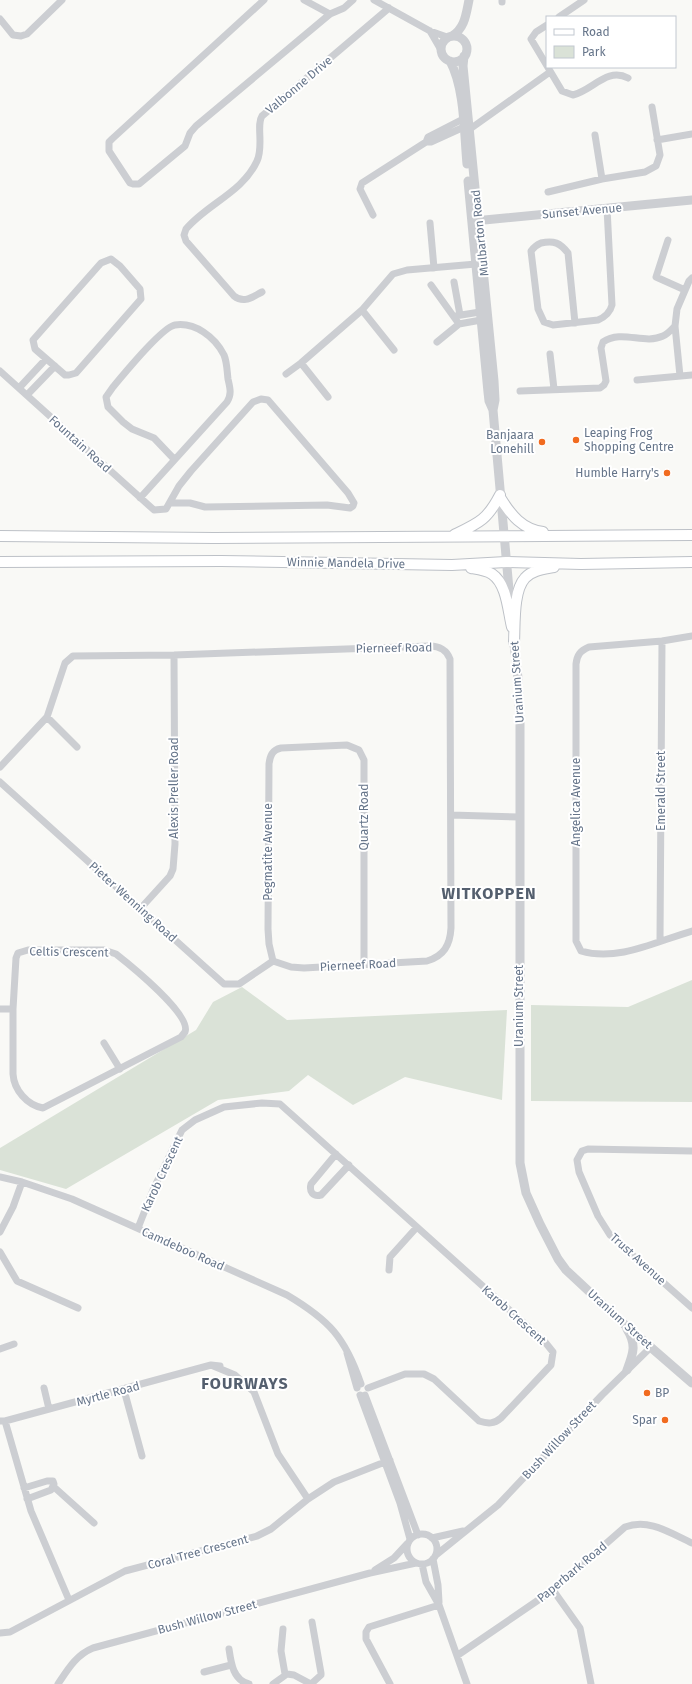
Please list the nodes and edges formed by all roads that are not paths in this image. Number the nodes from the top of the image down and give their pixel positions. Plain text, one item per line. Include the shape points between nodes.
1 (62, 0) edge
2 (264, 0) edge
3 (304, 0) edge
4 (353, 0) edge
5 (374, 0) edge
6 (469, 0) edge
7 (584, 0) edge
8 (389, 8) junction
9 (330, 14) junction
10 (560, 16) edge
11 (0, 19) edge
12 (464, 22) junction
13 (546, 26) edge
14 (430, 31) junction
15 (450, 37) junction
16 (465, 42) junction
17 (441, 50) junction
18 (464, 56) junction
19 (450, 61) junction
20 (546, 65) edge
21 (548, 68) edge
22 (550, 72) junction
23 (628, 78) dead end
24 (652, 107) dead end
25 (465, 126) junction
26 (595, 135) dead end
27 (692, 137) edge
28 (657, 140) junction
29 (602, 179) junction
30 (548, 192) dead end
31 (692, 200) edge
32 (607, 208) junction
33 (373, 215) dead end
34 (475, 221) junction
35 (430, 223) dead end
36 (668, 240) dead end
37 (476, 264) junction
38 (434, 268) junction
39 (692, 278) edge
40 (454, 282) dead end
41 (431, 285) dead end
42 (685, 290) junction
43 (262, 292) dead end
44 (362, 310) junction
45 (456, 315) junction
46 (481, 316) junction
47 (575, 323) junction
48 (459, 324) junction
49 (676, 326) junction
50 (664, 336) junction
51 (677, 341) junction
52 (436, 342) dead end
53 (394, 350) dead end
54 (550, 354) dead end
55 (46, 359) junction
56 (301, 363) junction
57 (55, 366) junction
58 (0, 371) edge
59 (286, 374) dead end
60 (692, 375) edge
61 (680, 376) junction
62 (638, 380) dead end
63 (19, 388) junction
64 (554, 389) junction
65 (520, 391) dead end
66 (27, 395) junction
67 (328, 397) dead end
68 (493, 410) junction
69 (174, 459) junction
70 (501, 497) junction
71 (140, 498) junction
72 (170, 503) junction
73 (570, 535) junction
74 (692, 535) edge
75 (0, 536) edge
76 (450, 536) junction
77 (504, 536) junction
78 (0, 562) edge
79 (506, 562) junction
80 (692, 562) edge
81 (581, 564) junction
82 (452, 565) junction
83 (512, 628) junction
84 (692, 636) edge
85 (514, 642) junction
86 (662, 642) junction
87 (174, 655) junction
88 (47, 717) junction
89 (77, 746) dead end
90 (281, 748) joint
91 (0, 767) edge
92 (0, 782) edge
93 (451, 815) junction
94 (520, 817) junction
95 (140, 909) junction
96 (692, 931) edge
97 (660, 940) junction
98 (273, 961) junction
99 (364, 965) junction
100 (0, 1009) edge
101 (13, 1009) junction
102 (104, 1043) dead end
103 (120, 1069) junction
104 (692, 1151) edge
105 (336, 1154) junction
106 (349, 1165) junction
107 (0, 1177) edge
108 (22, 1182) junction
109 (417, 1227) junction
110 (138, 1228) junction
111 (0, 1232) edge
112 (0, 1252) edge
113 (389, 1270) dead end
114 (691, 1303) edge
115 (78, 1308) dead end
116 (624, 1324) junction
117 (14, 1344) dead end
118 (651, 1347) junction
119 (0, 1349) edge
120 (627, 1370) junction
121 (692, 1384) edge
122 (44, 1388) dead end
123 (124, 1390) junction
124 (361, 1391) junction
125 (49, 1409) junction
126 (2, 1421) edge
127 (142, 1456) dead end
128 (387, 1461) junction
129 (54, 1487) junction
130 (24, 1488) junction
131 (27, 1499) junction
132 (308, 1499) junction
133 (94, 1523) dead end
134 (465, 1530) junction
135 (418, 1535) junction
136 (432, 1538) junction
137 (409, 1541) junction
138 (692, 1543) edge
139 (434, 1557) junction
140 (419, 1564) junction
141 (370, 1573) junction
142 (554, 1590) junction
143 (69, 1600) junction
144 (439, 1605) junction
145 (312, 1622) dead end
146 (283, 1630) dead end
147 (0, 1633) edge
148 (229, 1649) dead end
149 (458, 1655) junction
150 (231, 1665) junction
151 (204, 1672) dead end
152 (285, 1674) junction
153 (58, 1684) edge
154 (248, 1684) edge
155 (273, 1684) edge
156 (311, 1684) edge
157 (390, 1684) edge
158 (467, 1684) edge
159 (591, 1684) edge

1 - 11 street via 23,36 13,35
2 - 9 street via 109,142 109,150 130,183 139,184 182,148 196,126
3 - 9 street
4 - 9 street via 344,8
5 - 8 street
6 - 12 street
7 - 10 street
8 - 14 street
8 - 43 street, Valbonne Drive via 262,116 261,147 250,174 186,229 186,241 239,300 246,300
12 - 15 street via 460,30
12 - 16 street, Mulbarton Road
13 - 20 street via 531,39
14 - 15 street
14 - 17 street, Mulbarton Road
15 - 16 street via 457,36
15 - 17 street via 441,45
16 - 18 street, Mulbarton Road
17 - 19 street, Mulbarton Road
18 - 19 street via 455,62
18 - 25 street, Mulbarton Road
19 - 25 street, Mulbarton Road via 457,78
21 - 22 street
22 - 23 street via 562,91 574,95 613,74 621,74
22 - 25 street
24 - 28 street
25 - 33 street via 426,142 362,183 360,189
25 - 34 street, Mulbarton Road
26 - 29 street
27 - 28 street
28 - 29 street via 660,155 658,163 652,169
29 - 30 street
31 - 32 street, Sunset Avenue
32 - 34 street, Sunset Avenue
32 - 47 street via 612,305 610,311 598,320
34 - 37 street, Mulbarton Road
34 - 68 street, Mulbarton Road via 494,381
35 - 38 street
36 - 42 street via 656,276
37 - 38 street
37 - 46 street, Mulbarton Road
38 - 44 street via 393,274
39 - 42 street
40 - 45 street
41 - 45 street
42 - 49 street via 678,309
44 - 53 street
44 - 56 street
45 - 46 street
45 - 48 street
46 - 48 street
46 - 68 street, Mulbarton Road via 489,401
47 - 47 street via 550,325 541,319 534,290 531,255 536,245 553,241 568,252
48 - 52 street
49 - 50 street
49 - 51 street
50 - 51 street
50 - 64 street via 611,337 605,340 601,348 606,381 604,385 600,388
51 - 61 street
54 - 64 street
55 - 57 street
55 - 57 street via 34,346 33,340 36,335 101,263 114,260 140,289 141,299 76,373 65,375
55 - 63 street
56 - 59 street
56 - 67 street
57 - 66 street
58 - 63 street, Fountain Road
60 - 61 street
61 - 62 street
63 - 66 street, Fountain Road
64 - 65 street
66 - 71 street, Fountain Road
68 - 70 street, Mulbarton Road
69 - 69 street via 227,402 231,393 224,356 213,341 199,329 175,325 163,331 112,387 106,398 108,407 123,422 132,429 154,438
69 - 71 street
70 - 73 main road via 512,516 525,526 537,531
70 - 76 main road via 484,519
70 - 77 street, Mulbarton Road
71 - 72 street, Fountain Road via 154,510 162,511
72 - 72 street via 191,471 253,402 261,399 268,400 354,503 350,508 327,505 205,507
73 - 74 main road, Winnie Mandela Drive
73 - 77 main road, Winnie Mandela Drive
75 - 76 main road, Winnie Mandela Drive
76 - 77 main road, Winnie Mandela Drive
77 - 79 street, Mulbarton Road
78 - 82 main road, Winnie Mandela Drive via 222,561
79 - 81 main road, Winnie Mandela Drive
79 - 82 main road, Winnie Mandela Drive
79 - 83 street, Uranium Street
80 - 81 main road, Winnie Mandela Drive
81 - 85 main road via 547,568 526,577 519,588 517,598
82 - 83 main road via 487,572 498,579
83 - 85 street, Uranium Street
84 - 86 street, Angelica Avenue
85 - 94 street, Uranium Street via 520,724
86 - 97 street, Emerald Street
86 - 97 street, Angelica Avenue via 589,647 580,653 576,664 577,945 584,952 608,953 643,947
87 - 88 street, Pierneef Road via 73,656 65,663
87 - 93 street, Pierneef Road via 430,646 443,649 450,659
87 - 95 street, Alexis Preller Road via 173,869 170,876
88 - 89 street
88 - 91 street, Pierneef Road
90 - 98 street, Pegmatite Avenue via 271,754 269,764 268,929
90 - 99 street, Quartz Road via 347,745 359,750 363,756
92 - 95 street, Pieter Wenning Road
93 - 94 street
93 - 99 street, Pierneef Road via 451,928 448,945 440,956 426,961
94 - 116 street, Uranium Street via 520,1170 529,1199 558,1259 572,1276
95 - 98 street, Pieter Wenning Road via 224,984 239,984
96 - 97 street, Angelica Avenue
98 - 99 street, Pierneef Road via 296,968
100 - 101 street
101 - 103 street, Celtis Crescent via 14,1084 22,1095 37,1107 43,1108
101 - 103 street, Celtis Crescent via 18,953 28,950 96,950 116,954 170,1002 187,1029 180,1037
102 - 103 street
104 - 114 street, Trust Avenue via 588,1149 582,1151 576,1160 598,1216 610,1235
105 - 106 street, Karob Crescent
105 - 106 street via 311,1184 313,1195 321,1195
105 - 110 street, Karob Crescent via 280,1104 246,1104 219,1109 195,1120 182,1130
106 - 109 street, Karob Crescent
107 - 108 street, Camdeboo Road
108 - 110 street, Camdeboo Road via 72,1199
108 - 111 street
109 - 113 street via 390,1257
109 - 124 street, Karob Crescent via 545,1342 553,1352 553,1361 501,1418 493,1423 479,1421 434,1379 424,1374 405,1374 368,1388 366,1385
110 - 124 street, Camdeboo Road via 287,1295 311,1309 342,1342
112 - 115 street via 17,1281
116 - 118 street, Uranium Street
116 - 120 street via 634,1348
117 - 119 street
118 - 120 street, Bush Willow Street
118 - 121 street, Uranium Street
120 - 134 street, Bush Willow Street via 498,1505
122 - 125 street
123 - 125 street, Myrtle Road
123 - 127 street
123 - 132 street, Myrtle Road via 211,1365 235,1375 254,1392 278,1454
124 - 128 street, Camdeboo Road
125 - 126 street, Myrtle Road
126 - 130 street
128 - 132 street, Coral Tree Crescent via 334,1482
128 - 135 street, Camdeboo Road
128 - 137 street, Camdeboo Road
129 - 130 street via 53,1481 49,1480
129 - 131 street
129 - 133 street
130 - 131 street
131 - 143 street
132 - 143 street, Coral Tree Crescent via 271,1529 257,1536 125,1571
134 - 136 street, Bush Willow Street
134 - 139 street, Bush Willow Street
135 - 136 street via 423,1534
135 - 137 street
136 - 139 street via 436,1546
137 - 140 street via 407,1553 412,1561
137 - 141 street, Bush Willow Street via 394,1558
138 - 142 street, Paperbark Road via 656,1527 635,1523 625,1527
139 - 140 street via 428,1563
139 - 144 street
140 - 141 street, Bush Willow Street
140 - 144 street
141 - 153 street, Bush Willow Street via 93,1648 77,1658
142 - 149 street, Paperbark Road
142 - 159 street via 580,1628
143 - 147 street, Coral Tree Crescent via 10,1632
144 - 149 street
144 - 157 street via 369,1627 367,1630 366,1639
145 - 156 street via 321,1675
146 - 152 street via 281,1651
148 - 150 street
149 - 158 street
150 - 151 street
150 - 154 street via 241,1681
152 - 155 street
152 - 156 street via 294,1675

